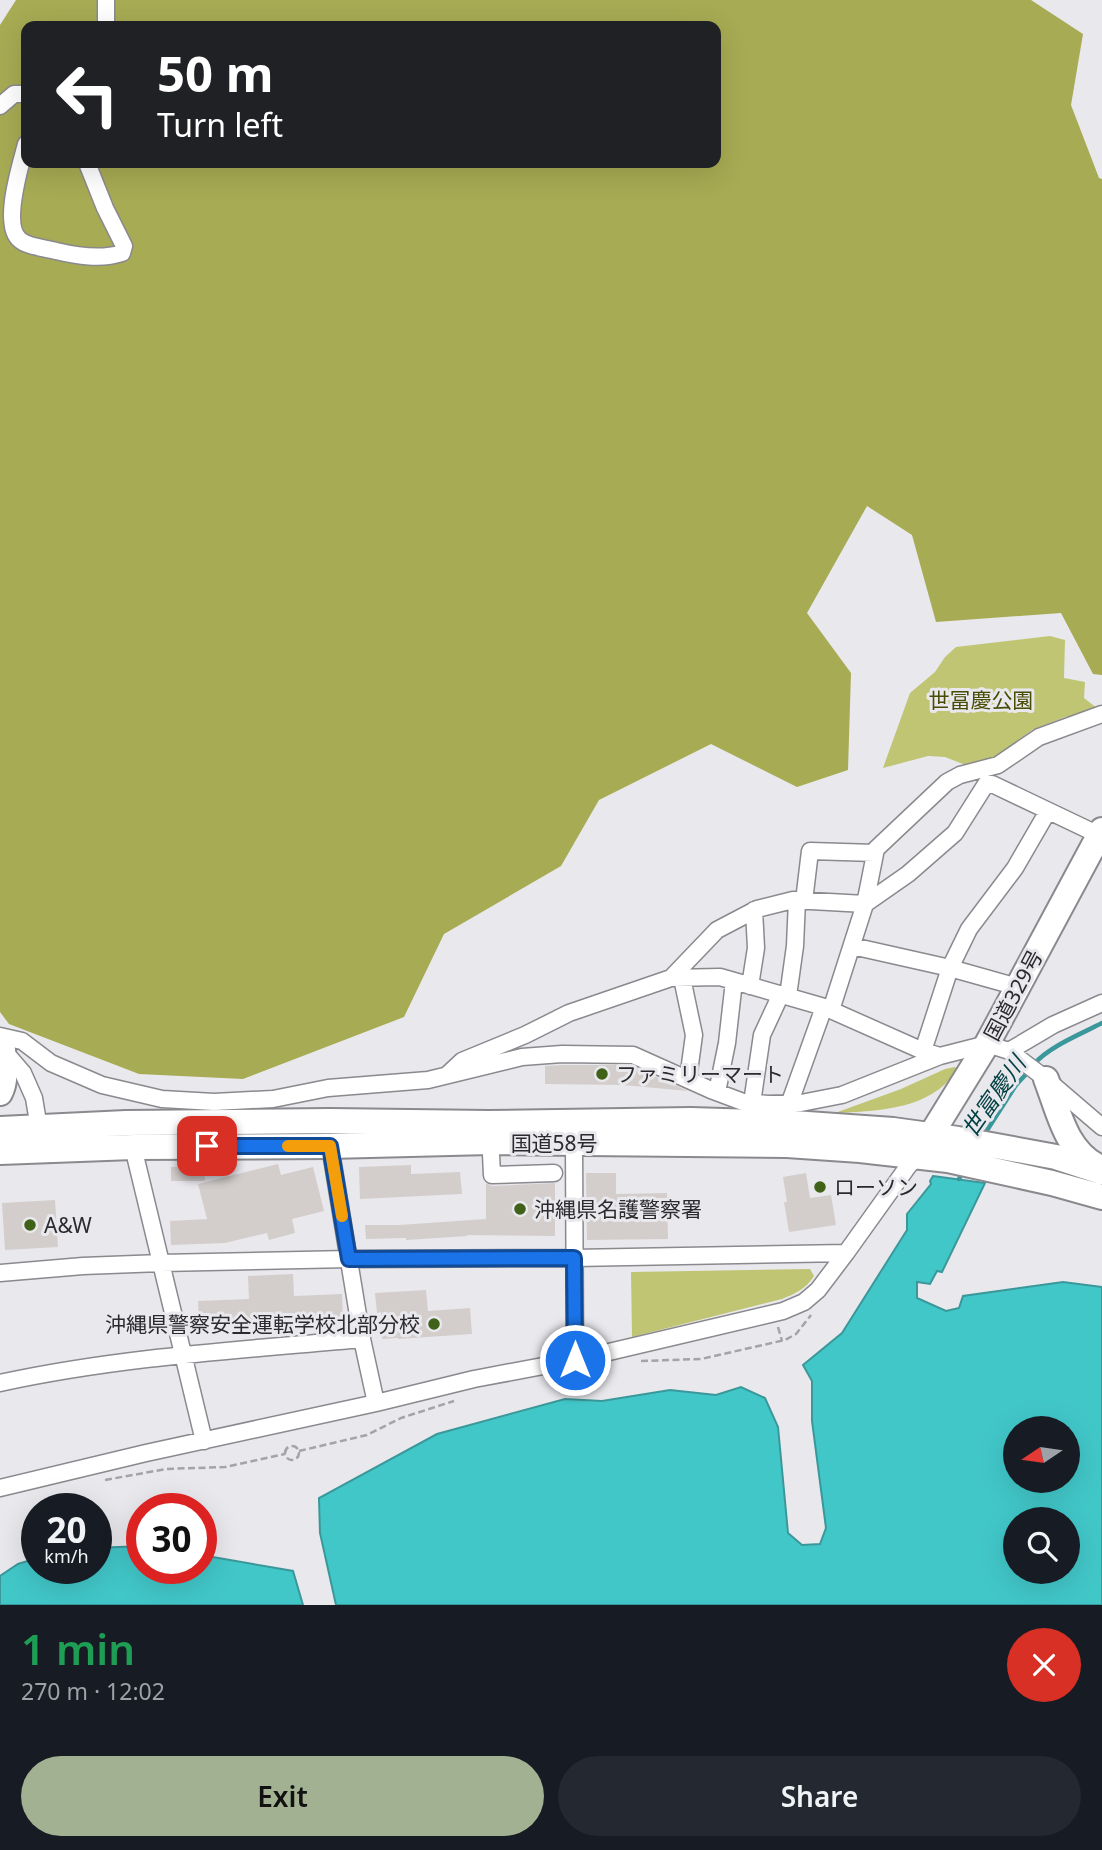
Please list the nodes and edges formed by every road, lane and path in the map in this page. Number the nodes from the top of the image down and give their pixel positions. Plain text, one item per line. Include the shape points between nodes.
1 (106, 0) edge
2 (106, 21) edge
3 (21, 94) edge
4 (0, 106) edge
5 (21, 164) edge
6 (89, 168) edge
7 (1102, 714) edge
8 (1048, 811) junction
9 (1100, 832) edge
10 (875, 853) junction
11 (870, 877) junction
12 (883, 891) junction
13 (800, 901) junction
14 (865, 904) junction
15 (754, 910) junction
16 (852, 946) junction
17 (950, 968) junction
18 (676, 978) junction
19 (734, 981) junction
20 (751, 986) junction
21 (1018, 987) junction
22 (785, 995) junction
23 (1102, 1003) edge
24 (827, 1009) junction
25 (544, 1026) junction
26 (1, 1044) edge
27 (998, 1048) junction
28 (923, 1051) junction
29 (552, 1055) junction
30 (940, 1056) junction
31 (446, 1076) junction
32 (688, 1079) junction
33 (1046, 1079) junction
34 (717, 1092) junction
35 (0, 1093) edge
36 (790, 1102) junction
37 (752, 1103) junction
38 (1102, 1127) edge
39 (0, 1129) edge
40 (490, 1133) junction
41 (932, 1135) junction
42 (41, 1138) junction
43 (574, 1142) junction
44 (330, 1146) junction
45 (133, 1147) junction
46 (953, 1150) junction
47 (0, 1152) edge
48 (918, 1156) junction
49 (1102, 1171) edge
50 (554, 1173) dead end
51 (1102, 1197) edge
52 (846, 1253) junction
53 (574, 1258) junction
54 (349, 1259) junction
55 (161, 1263) junction
56 (0, 1273) edge
57 (812, 1314) dead end
58 (362, 1339) junction
59 (184, 1355) junction
60 (575, 1360) junction
61 (633, 1362) dead end
62 (612, 1366) dead end
63 (602, 1367) junction
64 (591, 1368) dead end
65 (596, 1368) dead end
66 (0, 1383) edge
67 (461, 1399) dead end
68 (376, 1403) junction
69 (204, 1441) junction
70 (299, 1451) junction
71 (285, 1454) junction
72 (97, 1481) dead end
73 (0, 1488) edge

1 - 2 street
3 - 4 street
5 - 6 street via 13,204 16,236 22,242 65,253 111,257 124,246
7 - 10 street via 1039,737 998,765 947,782
8 - 9 street
8 - 12 street via 986,784 955,833
8 - 17 street via 1015,868 969,929
9 - 21 highway, 国道329号
10 - 11 street
10 - 13 street via 810,851
11 - 12 street
11 - 14 street
12 - 14 street
13 - 14 street
13 - 15 street
13 - 22 street
14 - 16 street
15 - 18 street via 717,930
15 - 20 street
16 - 17 street
16 - 24 street
17 - 21 street
17 - 28 street
18 - 19 street
18 - 25 street via 569,1013
18 - 32 street via 694,1035
19 - 20 street
19 - 34 street
20 - 22 street
21 - 27 highway, 国道329号
22 - 24 street
22 - 37 street via 762,1035
23 - 27 street
24 - 28 street
24 - 36 street
25 - 29 street
25 - 31 street via 462,1061
26 - 31 street via 22,1041 76,1075 162,1099 273,1099 328,1088
26 - 35 highway via 5,1075
26 - 42 street via 23,1073 34,1098
27 - 30 street
27 - 33 street
27 - 41 highway, 国道329号
28 - 30 street
29 - 31 street via 522,1057
29 - 32 street via 633,1055
30 - 36 street via 842,1095
32 - 34 street
33 - 38 street
33 - 49 highway via 1076,1152
34 - 37 street
36 - 37 street
39 - 42 highway, 国道58号
40 - 41 highway, 国道58号 via 691,1120
40 - 42 highway, 国道58号 via 330,1121 126,1123
40 - 43 highway, 国道58号
40 - 44 highway, 国道58号
40 - 50 street via 492,1175
41 - 46 highway, 国道58号
41 - 48 highway, 国道329号
42 - 45 highway, 国道58号
42 - 47 highway, 国道58号
43 - 48 highway, 国道58号 via 788,1144
43 - 53 street
44 - 45 highway, 国道58号
44 - 54 street
45 - 55 street
46 - 48 highway, 国道58号
46 - 49 highway, 国道58号 via 1004,1147
46 - 51 highway, 国道58号 via 993,1170
48 - 52 street
52 - 53 street
52 - 60 street via 818,1290 783,1311
53 - 54 street
53 - 60 street
54 - 55 street
54 - 58 street
55 - 56 street
55 - 59 street
57 - 61 path via 785,1340 701,1359
58 - 59 street
58 - 68 street
59 - 66 street
59 - 69 street
60 - 68 street
62 - 63 path
63 - 64 path via 604,1378 599,1383 592,1382
63 - 65 path
67 - 70 path via 401,1418 367,1435
68 - 69 street
69 - 73 street
70 - 71 path via 290,1447
70 - 71 path via 295,1460
71 - 72 path via 225,1467 166,1469

